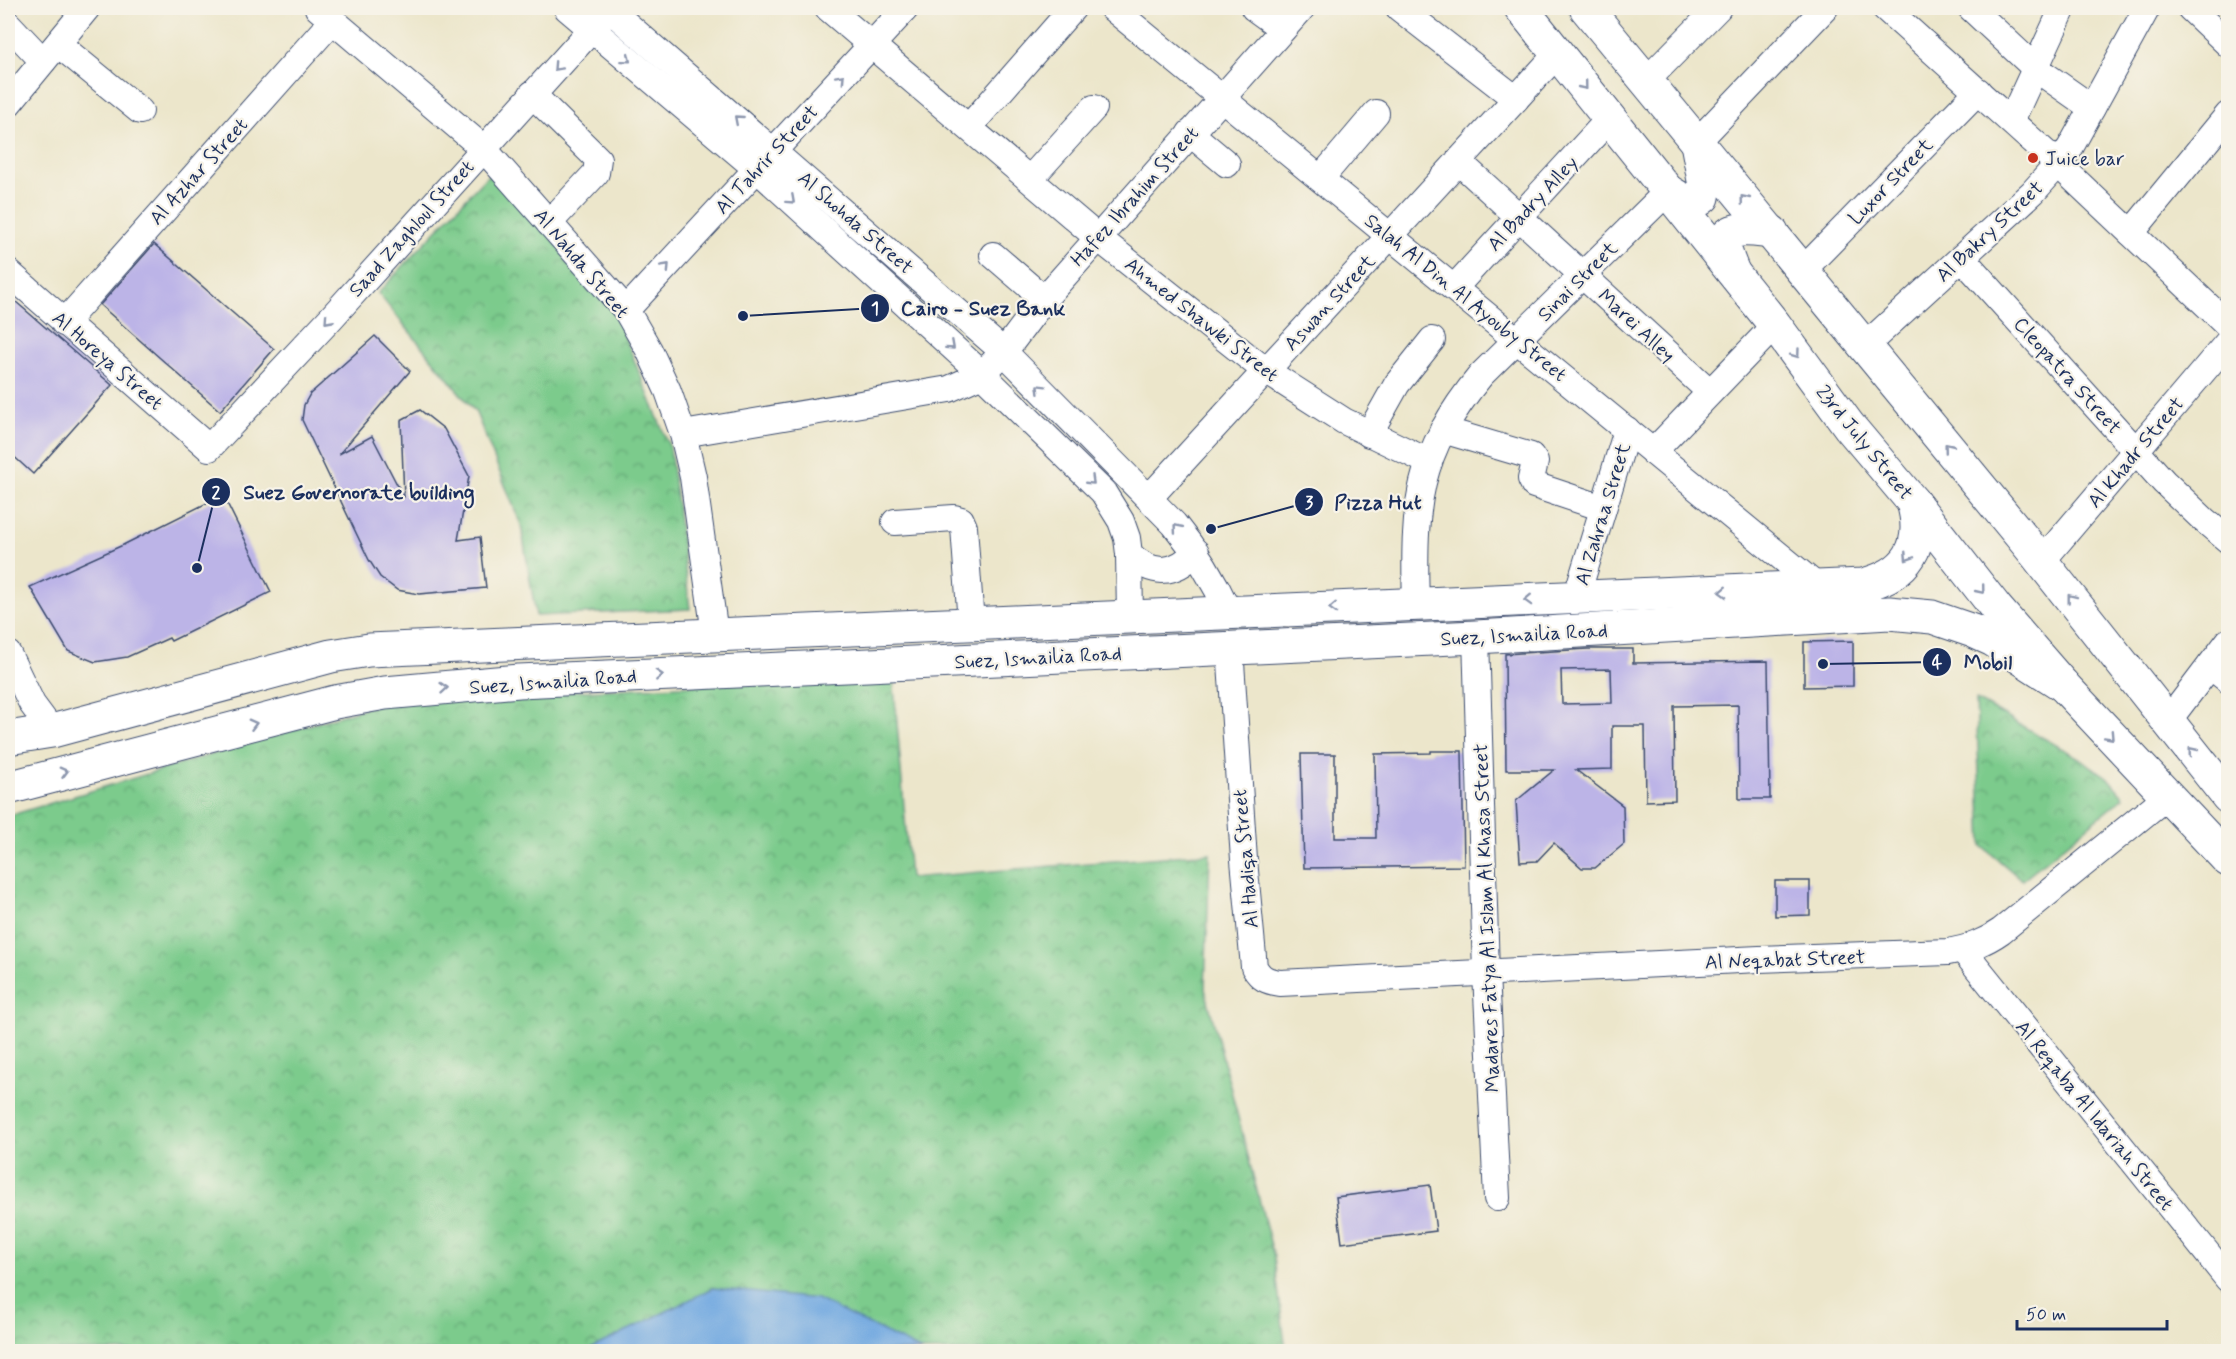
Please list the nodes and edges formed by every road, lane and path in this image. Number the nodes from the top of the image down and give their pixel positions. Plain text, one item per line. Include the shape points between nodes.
1 (87, 8) edge
2 (567, 8) edge
3 (610, 8) edge
4 (828, 8) edge
5 (906, 8) edge
6 (1073, 8) edge
7 (1112, 8) edge
8 (1254, 8) edge
9 (1302, 8) edge
10 (1399, 8) edge
11 (1521, 8) edge
12 (1718, 8) edge
13 (1825, 8) edge
14 (1885, 8) edge
15 (1971, 8) edge
16 (2063, 8) edge
17 (2147, 8) edge
18 (2190, 8) edge
19 (1592, 10) edge
20 (325, 14) edge
21 (8, 24) edge
22 (592, 29) junction
23 (1282, 29) junction
24 (872, 44) junction
25 (2229, 44) edge
26 (50, 52) junction
27 (1558, 53) junction
28 (2035, 68) junction
29 (1647, 80) junction
30 (1978, 91) junction
31 (532, 94) junction
32 (1222, 97) junction
33 (1516, 99) junction
34 (8, 104) edge
35 (1094, 108) dead end
36 (2092, 108) junction
37 (140, 111) dead end
38 (1376, 113) dead end
39 (2229, 115) edge
40 (1610, 118) junction
41 (2011, 121) junction
42 (969, 127) junction
43 (1191, 133) junction
44 (1697, 142) junction
45 (483, 148) junction
46 (765, 160) junction
47 (1458, 161) junction
48 (1227, 164) dead end
49 (2058, 164) junction
50 (1321, 178) junction
51 (1030, 179) junction
52 (1668, 191) junction
53 (1519, 216) junction
54 (549, 223) junction
55 (1772, 232) junction
56 (2131, 233) junction
57 (1391, 236) junction
58 (1097, 237) junction
59 (993, 255) dead end
60 (1962, 258) junction
61 (1803, 270) junction
62 (8, 272) edge
63 (1733, 272) junction
64 (1583, 275) junction
65 (1454, 288) junction
66 (1044, 298) junction
67 (626, 310) junction
68 (64, 322) junction
69 (1775, 325) junction
70 (2229, 325) edge
71 (1432, 340) dead end
72 (1517, 340) junction
73 (2229, 342) edge
74 (1865, 346) junction
75 (1004, 352) junction
76 (1266, 371) junction
77 (982, 374) junction
78 (1710, 392) junction
79 (1443, 430) junction
80 (1627, 430) junction
81 (683, 434) junction
82 (1368, 434) junction
83 (209, 448) joint
84 (2136, 451) junction
85 (1653, 452) junction
86 (1429, 462) junction
87 (1149, 498) junction
88 (1913, 502) junction
89 (1603, 508) junction
90 (895, 522) dead end
91 (2229, 540) edge
92 (1196, 552) junction
93 (1129, 554) junction
94 (2042, 561) junction
95 (1882, 580) junction
96 (1819, 588) junction
97 (1576, 598) junction
98 (1416, 605) junction
99 (1229, 613) junction
100 (1890, 613) junction
101 (1130, 617) junction
102 (971, 624) junction
103 (715, 634) junction
104 (1476, 637) junction
105 (2229, 642) edge
106 (1230, 647) junction
107 (379, 650) junction
108 (8, 654) edge
109 (320, 659) junction
110 (2219, 673) edge
111 (2063, 685) junction
112 (385, 693) junction
113 (335, 702) junction
114 (2168, 721) junction
115 (52, 731) junction
116 (8, 738) edge
117 (8, 788) edge
118 (2167, 796) junction
119 (2229, 797) edge
120 (2229, 860) edge
121 (1963, 950) junction
122 (1486, 973) junction
123 (1352, 980) joint
124 (1497, 1198) dead end
125 (2229, 1279) edge

1 - 26 street
2 - 22 street, Al Shohda Street
3 - 22 street, Saad Zaghloul Street
46 -> 3 street, Al Shohda Street
4 - 24 street, Ahmed Shawki Street
5 - 24 street, Al Tahrir Street
6 - 42 street
7 - 32 street, Salah Al Din Al Ayouby Street
8 - 23 street
9 - 23 street, Hafez Ibrahim Street
10 - 33 street
11 - 27 main road, 23rd July Street
12 - 29 street
13 - 44 street
14 - 30 street
15 - 28 street
16 - 28 street
17 - 36 street, Al Bakry Street
18 - 25 street
19 - 29 main road
20 - 45 street, Al Nahda Street
20 - 68 street, Al Azhar Street
21 - 26 street
22 -> 31 street, Saad Zaghloul Street
22 -> 46 street, Al Shohda Street
23 - 32 street, Hafez Ibrahim Street
24 - 42 street, Ahmed Shawki Street
46 -> 24 street, Al Tahrir Street
26 - 34 street
26 - 37 street
27 - 33 street, Aswan Street
27 -> 40 main road, 23rd July Street
28 - 36 street
28 - 41 street
29 - 44 main road
30 - 41 street
30 - 61 street, Luxor Street
31 - 45 street, Saad Zaghloul Street
31 - 54 street via 598,159 596,173
32 - 43 street, Hafez Ibrahim Street
32 - 50 street, Salah Al Din Al Ayouby Street
33 - 47 street, Aswan Street
35 - 51 street
36 - 49 street, Al Bakry Street
38 - 50 street
39 - 56 street
40 - 52 main road, 23rd July Street
40 - 53 street, Al Badry Alley
41 - 49 street
42 - 51 street, Ahmed Shawki Street
43 - 48 street
43 - 58 street, Hafez Ibrahim Street
44 - 52 main road via 1705,186 1703,197 1689,202
55 -> 44 main road
45 - 54 street, Al Nahda Street
45 -> 83 street, Saad Zaghloul Street
67 -> 46 street, Al Tahrir Street
46 - 75 street, Al Shohda Street
46 -> 77 street, Al Shohda Street
47 - 53 street, Marei Alley
47 - 57 street, Aswan Street
49 - 56 street
49 - 60 street, Al Bakry Street
50 - 57 street, Salah Al Din Al Ayouby Street
51 - 58 street, Ahmed Shawki Street
52 - 63 main road, 23rd July Street
52 - 64 street, Sinai Street
53 - 64 street, Marei Alley
53 - 65 street, Al Badry Alley
54 - 67 street, Al Nahda Street
55 - 61 main road
55 - 63 main road via 1738,229 1727,236 1725,248
56 - 70 street
57 - 65 street, Salah Al Din Al Ayouby Street
57 - 76 street, Aswan Street
58 - 66 street, Hafez Ibrahim Street
58 - 76 street, Ahmed Shawki Street
59 - 66 street
60 - 74 street, Al Bakry Street
60 - 84 street, Cleopatra Street
61 - 74 main road
62 - 68 street, Al Horeya Street
63 - 69 main road, 23rd July Street
64 - 72 street, Sinai Street
64 - 78 street, Marei Alley
65 - 72 street, Salah Al Din Al Ayouby Street
66 - 75 street, Hafez Ibrahim Street
67 - 81 street, Al Nahda Street via 668,391
68 - 83 street, Al Horeya Street
69 - 78 street
69 -> 88 main road, 23rd July Street via 1849,426
71 - 82 street via 1397,384
72 - 79 street, Sinai Street via 1468,391
72 - 80 street, Salah Al Din Al Ayouby Street
73 - 84 street, Al Khadr Street
94 -> 74 main road
75 - 77 street, Hafez Ibrahim Street
87 -> 75 street, Al Shohda Street
76 - 82 street, Ahmed Shawki Street
76 - 87 street, Aswan Street
77 - 81 street, Hafez Ibrahim Street via 949,388
77 -> 93 street, Al Shohda Street via 1102,492 1121,521
78 - 85 street
79 - 86 street, Sinai Street
79 - 89 street via 1531,456 1535,462 1534,485
80 - 85 street, Salah Al Din Al Ayouby Street
80 - 89 street, Al Zahraa Street
81 - 103 street, Al Nahda Street via 693,477
82 - 86 street, Ahmed Shawki Street
84 - 91 street, Cleopatra Street via 2190,507
84 - 94 street, Al Khadr Street
85 - 96 street, Salah Al Din Al Ayouby Street
86 - 98 street, Sinai Street via 1416,517
92 -> 87 street, Al Shohda Street
88 -> 95 main road, Suez, Ismailia Road via 1918,517 1913,550 1896,572
88 -> 111 main road, 23rd July Street via 1986,596
89 - 97 street, Al Zahraa Street
90 - 102 street via 961,520
92 - 93 street via 1185,563 1156,570 1141,565
92 - 99 street, Al Shohda Street
93 - 101 street, Al Shohda Street
114 -> 94 main road
95 - 96 main road, Suez, Ismailia Road
95 - 100 main road via 1892,591
96 -> 97 main road, Suez, Ismailia Road
97 -> 98 main road, Suez, Ismailia Road
98 -> 99 main road, Suez, Ismailia Road
99 - 101 main road, Suez, Ismailia Road
100 - 104 main road, Suez, Ismailia Road
100 - 111 main road, Suez, Ismailia Road via 1932,617 1973,631
101 - 102 main road, Suez, Ismailia Road
102 - 103 main road, Suez, Ismailia Road
103 - 107 main road, Suez, Ismailia Road
104 - 106 main road, Suez, Ismailia Road
104 - 122 street, Madares Fatya Al Islam Al Khasa Street
105 - 110 street
112 -> 106 main road, Suez, Ismailia Road via 519,681
106 - 123 street, Al Hadiqa Street via 1254,967 1259,976 1280,983
107 - 109 main road, Suez, Ismailia Road
107 - 112 main road via 375,676
108 - 115 street via 32,704
109 - 113 main road via 329,665 338,682
109 - 115 main road, Suez, Ismailia Road
110 - 114 street
111 -> 118 main road, 23rd July Street
112 - 113 main road, Suez, Ismailia Road
117 -> 113 main road, Suez, Ismailia Road
119 -> 114 main road
115 - 116 main road, Suez, Ismailia Road
118 - 120 main road, 23rd July Street
118 - 121 street, Al Neqabat Street via 2001,931
121 - 122 street, Al Neqabat Street
121 - 125 street, Al Reqaba Al Idariah Street
122 - 123 street, Al Neqabat Street
122 - 124 street, Madares Fatya Al Islam Al Khasa Street

